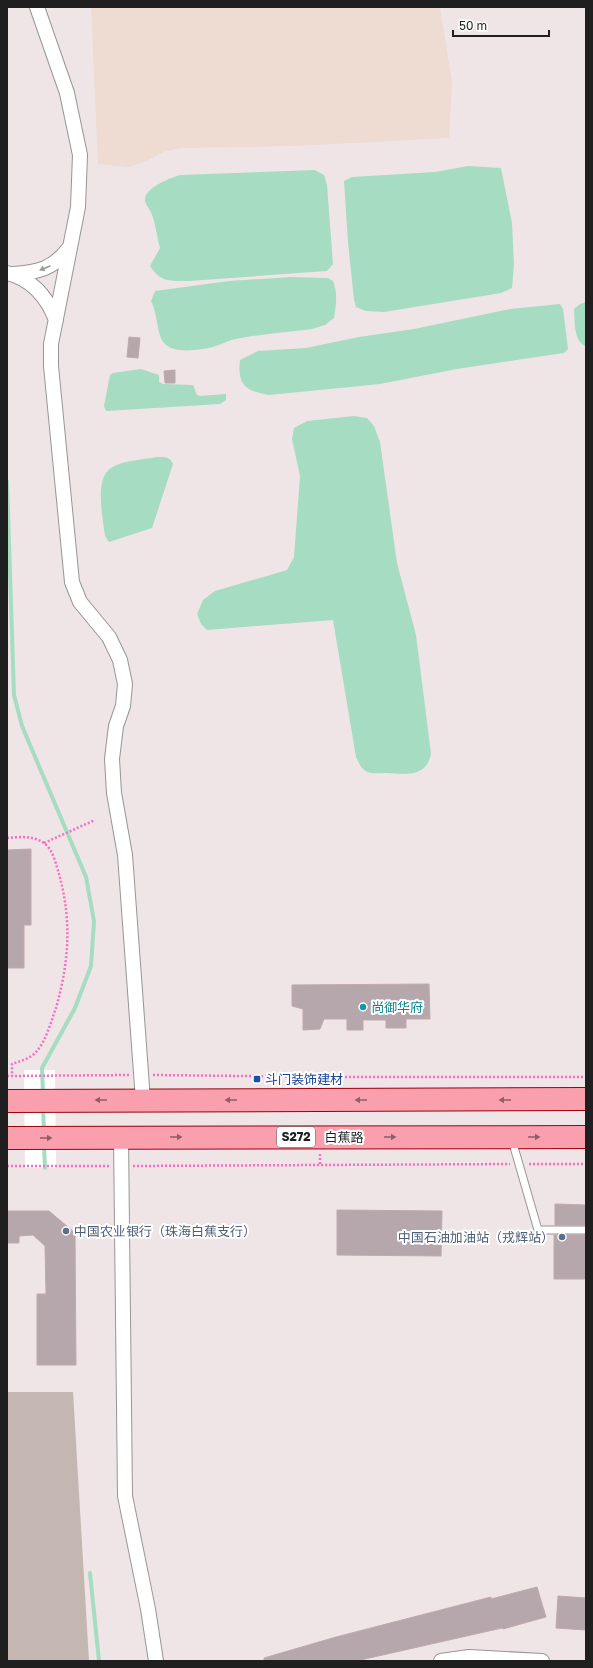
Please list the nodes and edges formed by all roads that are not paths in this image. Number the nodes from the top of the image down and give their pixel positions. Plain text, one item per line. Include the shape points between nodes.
1 (37, 7) edge
2 (70, 247) junction
3 (10, 273) edge
4 (56, 320) junction
5 (586, 1099) edge
6 (142, 1100) junction
7 (7, 1101) edge
8 (120, 1137) junction
9 (586, 1137) edge
10 (7, 1138) edge
11 (511, 1138) junction
12 (586, 1230) edge
13 (156, 1661) edge
14 (441, 1661) edge
15 (542, 1661) edge

1 - 2 street via 67,93 80,154 78,207
2 -> 3 street via 60,260 47,268 32,273
2 - 4 street
3 - 4 street via 28,281 40,293
4 - 6 street via 51,344 51,366 72,582 80,602 109,637 120,660 126,684 123,706 116,726 112,759 114,793 125,855
5 -> 6 main road
6 -> 7 main road
10 -> 8 main road, 白蕉路 / S272
8 -> 11 main road, 白蕉路 / S272
8 - 13 street via 125,1496
11 -> 9 main road, 白蕉路 / S272
11 - 12 lane via 538,1230
14 - 15 street via 469,1656

